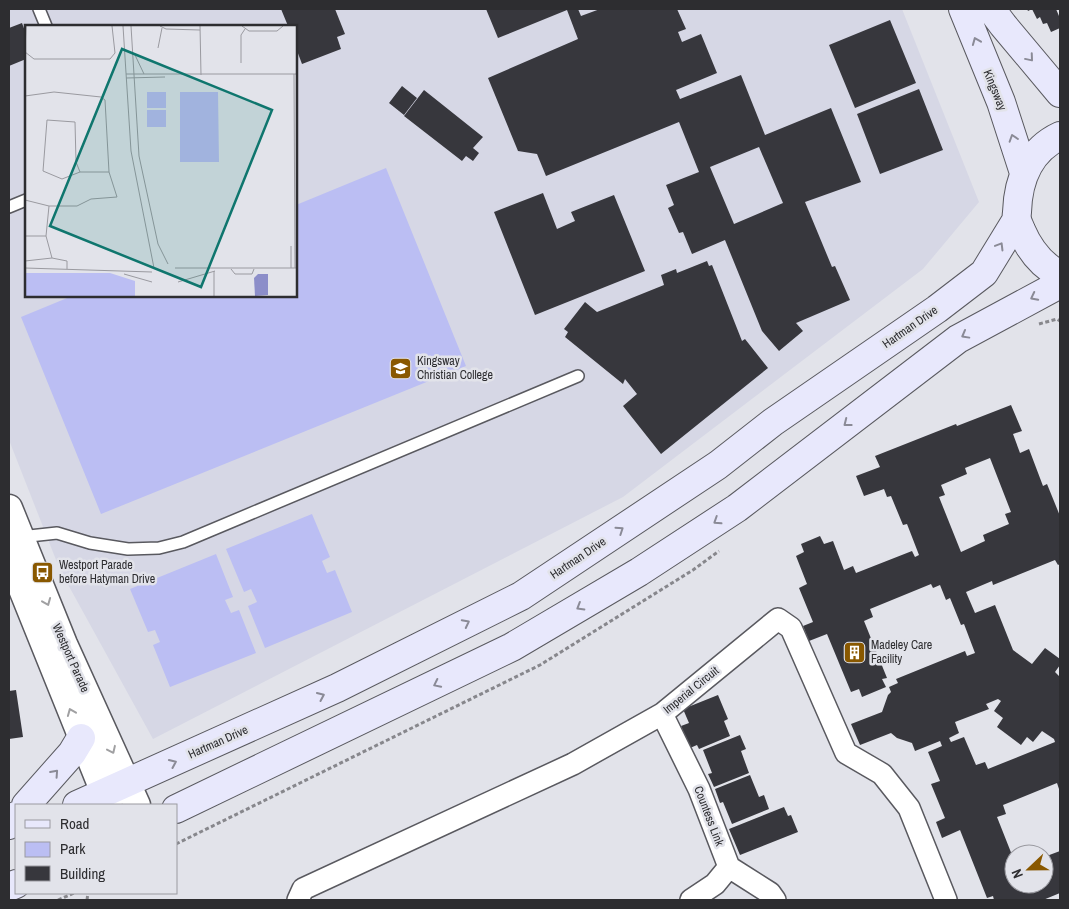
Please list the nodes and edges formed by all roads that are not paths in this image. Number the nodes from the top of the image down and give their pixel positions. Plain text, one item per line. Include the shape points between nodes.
1 (39, 9) edge
2 (963, 9) edge
3 (992, 9) edge
4 (46, 25) edge
5 (1060, 93) edge
6 (1060, 136) edge
7 (1024, 173) junction
8 (25, 200) edge
9 (9, 206) edge
10 (1017, 219) junction
11 (1060, 275) edge
12 (1060, 284) edge
13 (578, 376) dead end
14 (9, 508) edge
15 (15, 547) edge
16 (662, 714) junction
17 (81, 738) junction
18 (120, 797) edge
19 (27, 804) edge
20 (82, 804) edge
21 (178, 808) edge
22 (728, 867) junction
23 (298, 900) edge
24 (691, 900) edge
25 (775, 900) edge
26 (946, 900) edge

1 - 4 lane
7 -> 2 main road, Kingsway via 1001,102
3 -> 5 main road
6 - 7 main road via 1046,144
7 - 10 main road
8 - 9 lane
10 - 11 main road via 1027,245 1038,259
18 -> 10 main road, Hartman Drive via 521,596 718,465 773,422 937,309 984,273
12 -> 21 main road via 958,339 737,508 639,572 512,647
13 - 15 lane via 183,542 159,548 128,549 90,543 57,533
14 - 15 street, Westport Parade
17 -> 15 street, Westport Parade
15 -> 18 street, Westport Parade via 64,644
16 - 22 street, Countess Link via 699,789
16 - 23 street, Imperial Circuit via 573,764 303,889
16 - 26 street, Imperial Circuit via 778,619 791,628 846,753 882,774 909,808
17 - 18 street, Westport Parade
19 -> 17 main road via 72,753
18 - 20 main road, Hartman Drive
22 - 24 street via 715,884
22 - 25 street via 770,893

